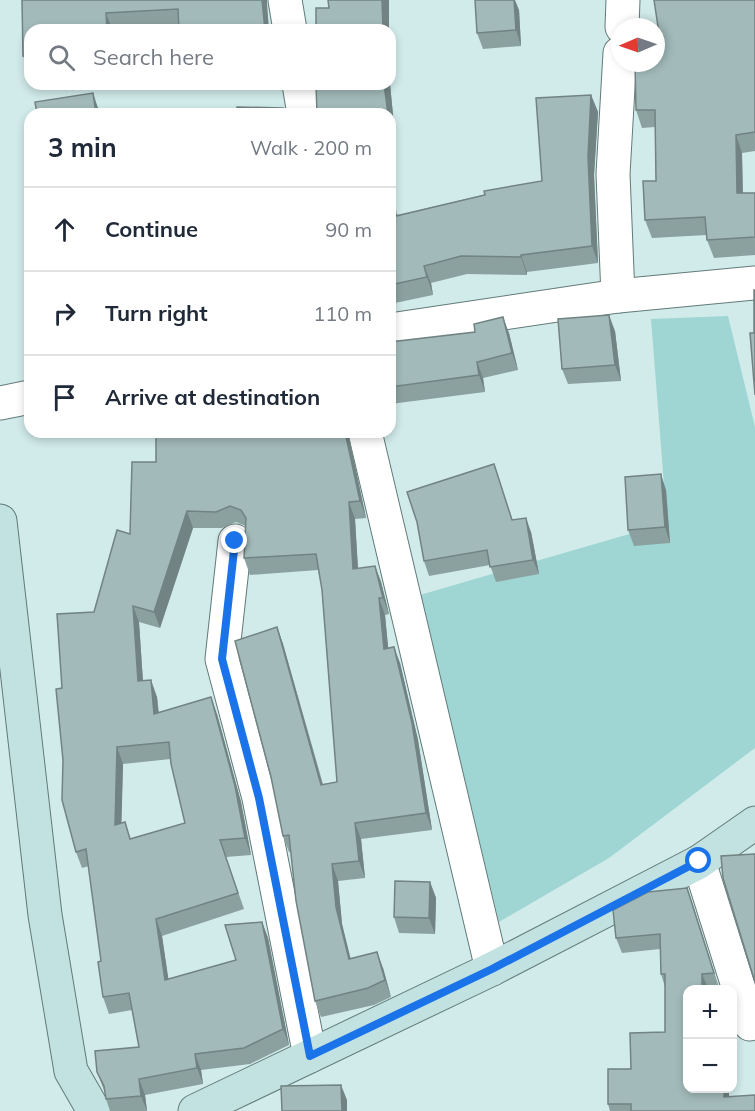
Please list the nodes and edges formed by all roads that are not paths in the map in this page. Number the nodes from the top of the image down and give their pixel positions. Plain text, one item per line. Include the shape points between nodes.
1 (285, 0) edge
2 (623, 0) edge
3 (622, 18) edge
4 (289, 24) edge
5 (619, 72) edge
6 (300, 90) edge
7 (303, 108) edge
8 (755, 283) edge
9 (618, 296) junction
10 (396, 329) edge
11 (24, 399) edge
12 (0, 403) edge
13 (366, 438) edge
14 (0, 521) edge
15 (235, 541) dead end
16 (755, 823) edge
17 (699, 861) junction
18 (492, 969) junction
19 (750, 1024) dead end
20 (310, 1056) junction
21 (94, 1111) edge
22 (195, 1111) edge

1 - 4 street
2 - 3 street
5 - 9 street via 613,174
6 - 7 street
8 - 9 street
9 - 10 street
11 - 12 street
13 - 18 street
14 - 21 main road via 45,915 71,1071
15 - 20 street via 222,659 259,798
16 - 17 main road
17 - 18 main road
17 - 19 street
18 - 20 main road
20 - 22 main road

